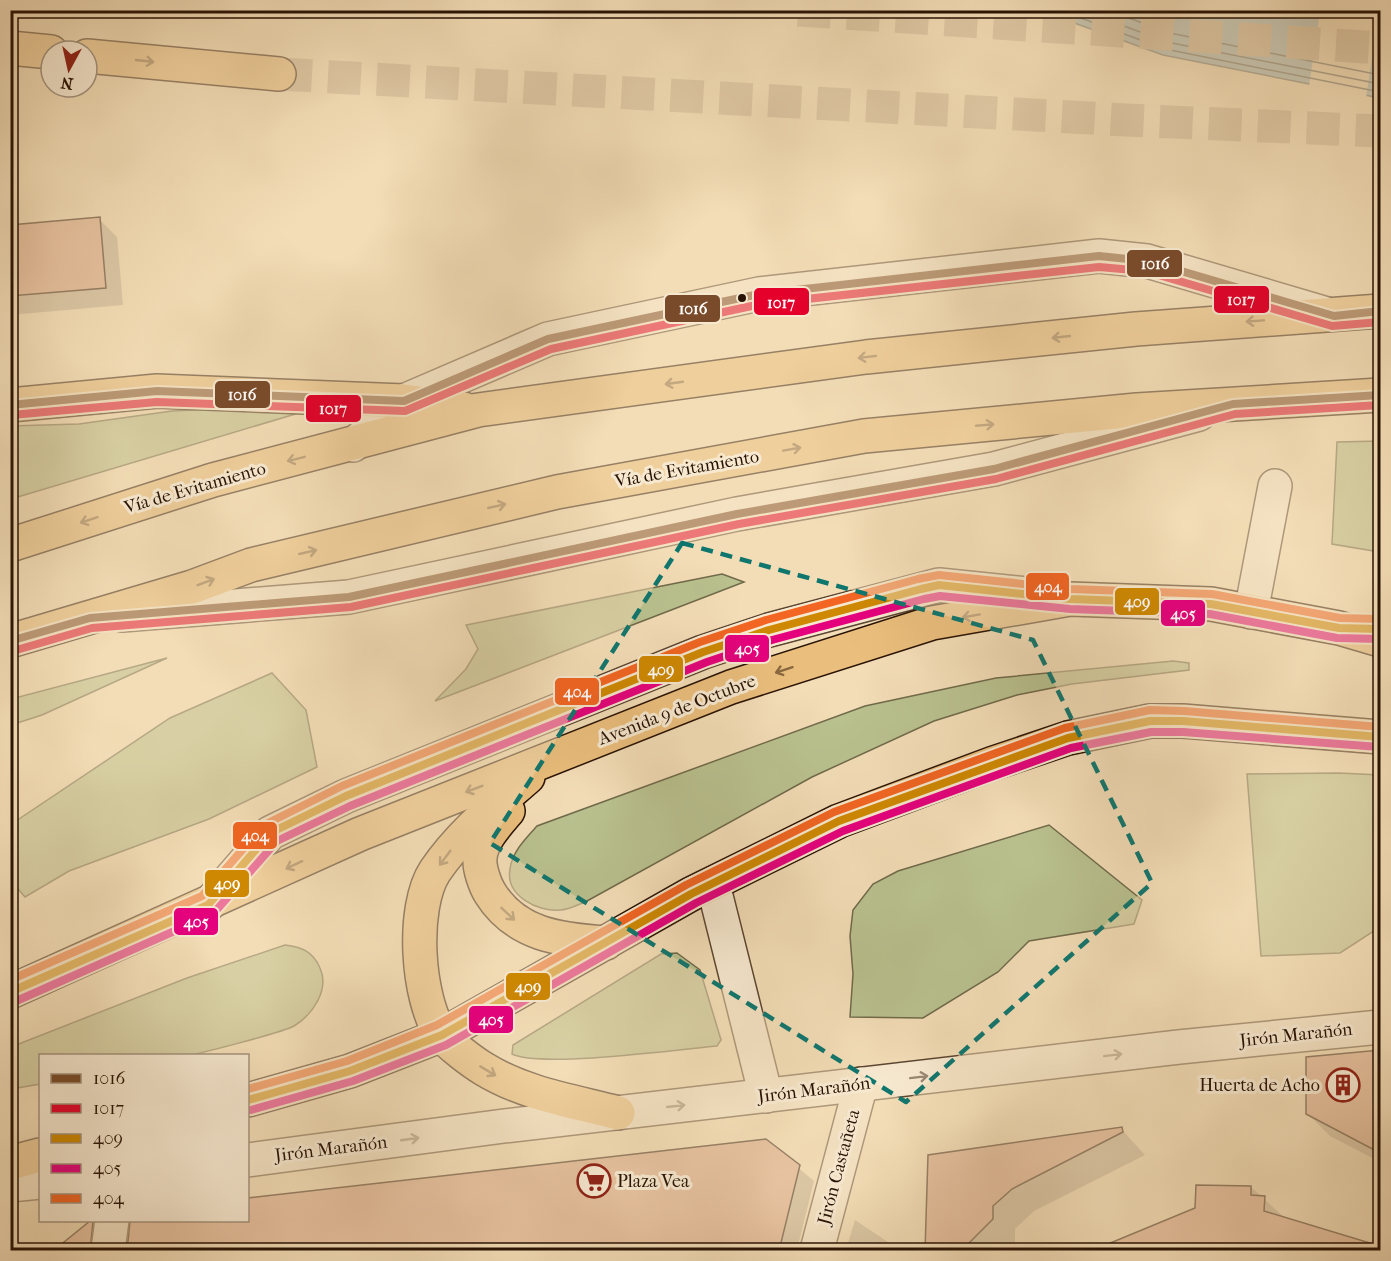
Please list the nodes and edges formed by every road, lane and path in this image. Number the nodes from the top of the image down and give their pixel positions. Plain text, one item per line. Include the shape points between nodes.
1 (10, 48) edge
2 (39, 51) edge
3 (99, 57) edge
4 (279, 74) tunnel mouth
5 (1380, 311) edge
6 (1334, 316) junction
7 (1380, 395) edge
8 (404, 401) junction
9 (1233, 404) junction
10 (10, 405) edge
11 (478, 410) junction
12 (353, 445) junction
13 (1275, 486) dead end
14 (10, 545) edge
15 (1070, 598) junction
16 (1251, 612) junction
17 (90, 618) junction
18 (1339, 628) junction
19 (1380, 629) edge
20 (1380, 640) edge
21 (10, 641) edge
22 (1380, 737) edge
23 (548, 760) junction
24 (713, 884) junction
25 (208, 905) junction
26 (606, 943) junction
27 (10, 992) edge
28 (1380, 1027) edge
29 (442, 1035) junction
30 (861, 1084) junction
31 (766, 1096) junction
32 (249, 1100) edge
33 (618, 1113) junction
34 (39, 1155) edge
35 (249, 1160) edge
36 (10, 1163) edge
37 (39, 1182) edge
38 (10, 1185) edge
39 (112, 1222) edge
40 (108, 1251) edge
41 (817, 1251) edge

1 - 2 main road
3 -> 4 main road
5 - 6 main road, Vía de Evitamiento
6 - 8 street via 1147,261 1099,256 759,294 548,339
6 -> 11 main road, Vía de Evitamiento via 1136,329 866,357
7 - 9 main road, Vía de Evitamiento
8 - 10 main road via 157,391
8 - 11 main road
8 - 12 street
9 - 17 street via 994,469 737,514 349,597
17 -> 9 main road, Vía de Evitamiento via 251,565 557,492 864,436
11 - 12 main road, Vía de Evitamiento
12 -> 14 main road, Vía de Evitamiento via 213,480
13 - 16 street
15 - 16 main road, Avenida 9 de Octubre via 1210,604
15 -> 23 main road, Avenida 9 de Octubre via 922,626 732,687
15 - 25 street via 939,585 703,652 288,823 270,833
16 - 18 main road, Avenida 9 de Octubre
17 - 21 main road, Vía de Evitamiento
18 - 19 main road
18 - 20 main road, Avenida 9 de Octubre
22 - 24 main road via 1150,721 1068,738 840,821
23 -> 25 main road, Avenida 9 de Octubre via 360,834
23 -> 26 main road via 490,834 480,858 486,886 498,905 525,928 576,941
23 -> 29 main road via 475,823 434,873 422,901 419,954 428,999
24 - 26 main road
24 - 31 street
25 - 27 main road, Avenida 9 de Octubre
26 - 29 main road
30 -> 28 street, Jirón Marañón
29 - 32 main road via 350,1071
29 -> 33 main road via 482,1068 521,1088
30 - 31 street, Jirón Marañón
30 - 41 street, Jirón Castañeta
33 -> 31 street, Jirón Marañón
35 -> 33 street, Jirón Marañón
34 - 36 main road
37 - 38 street
39 - 40 street

